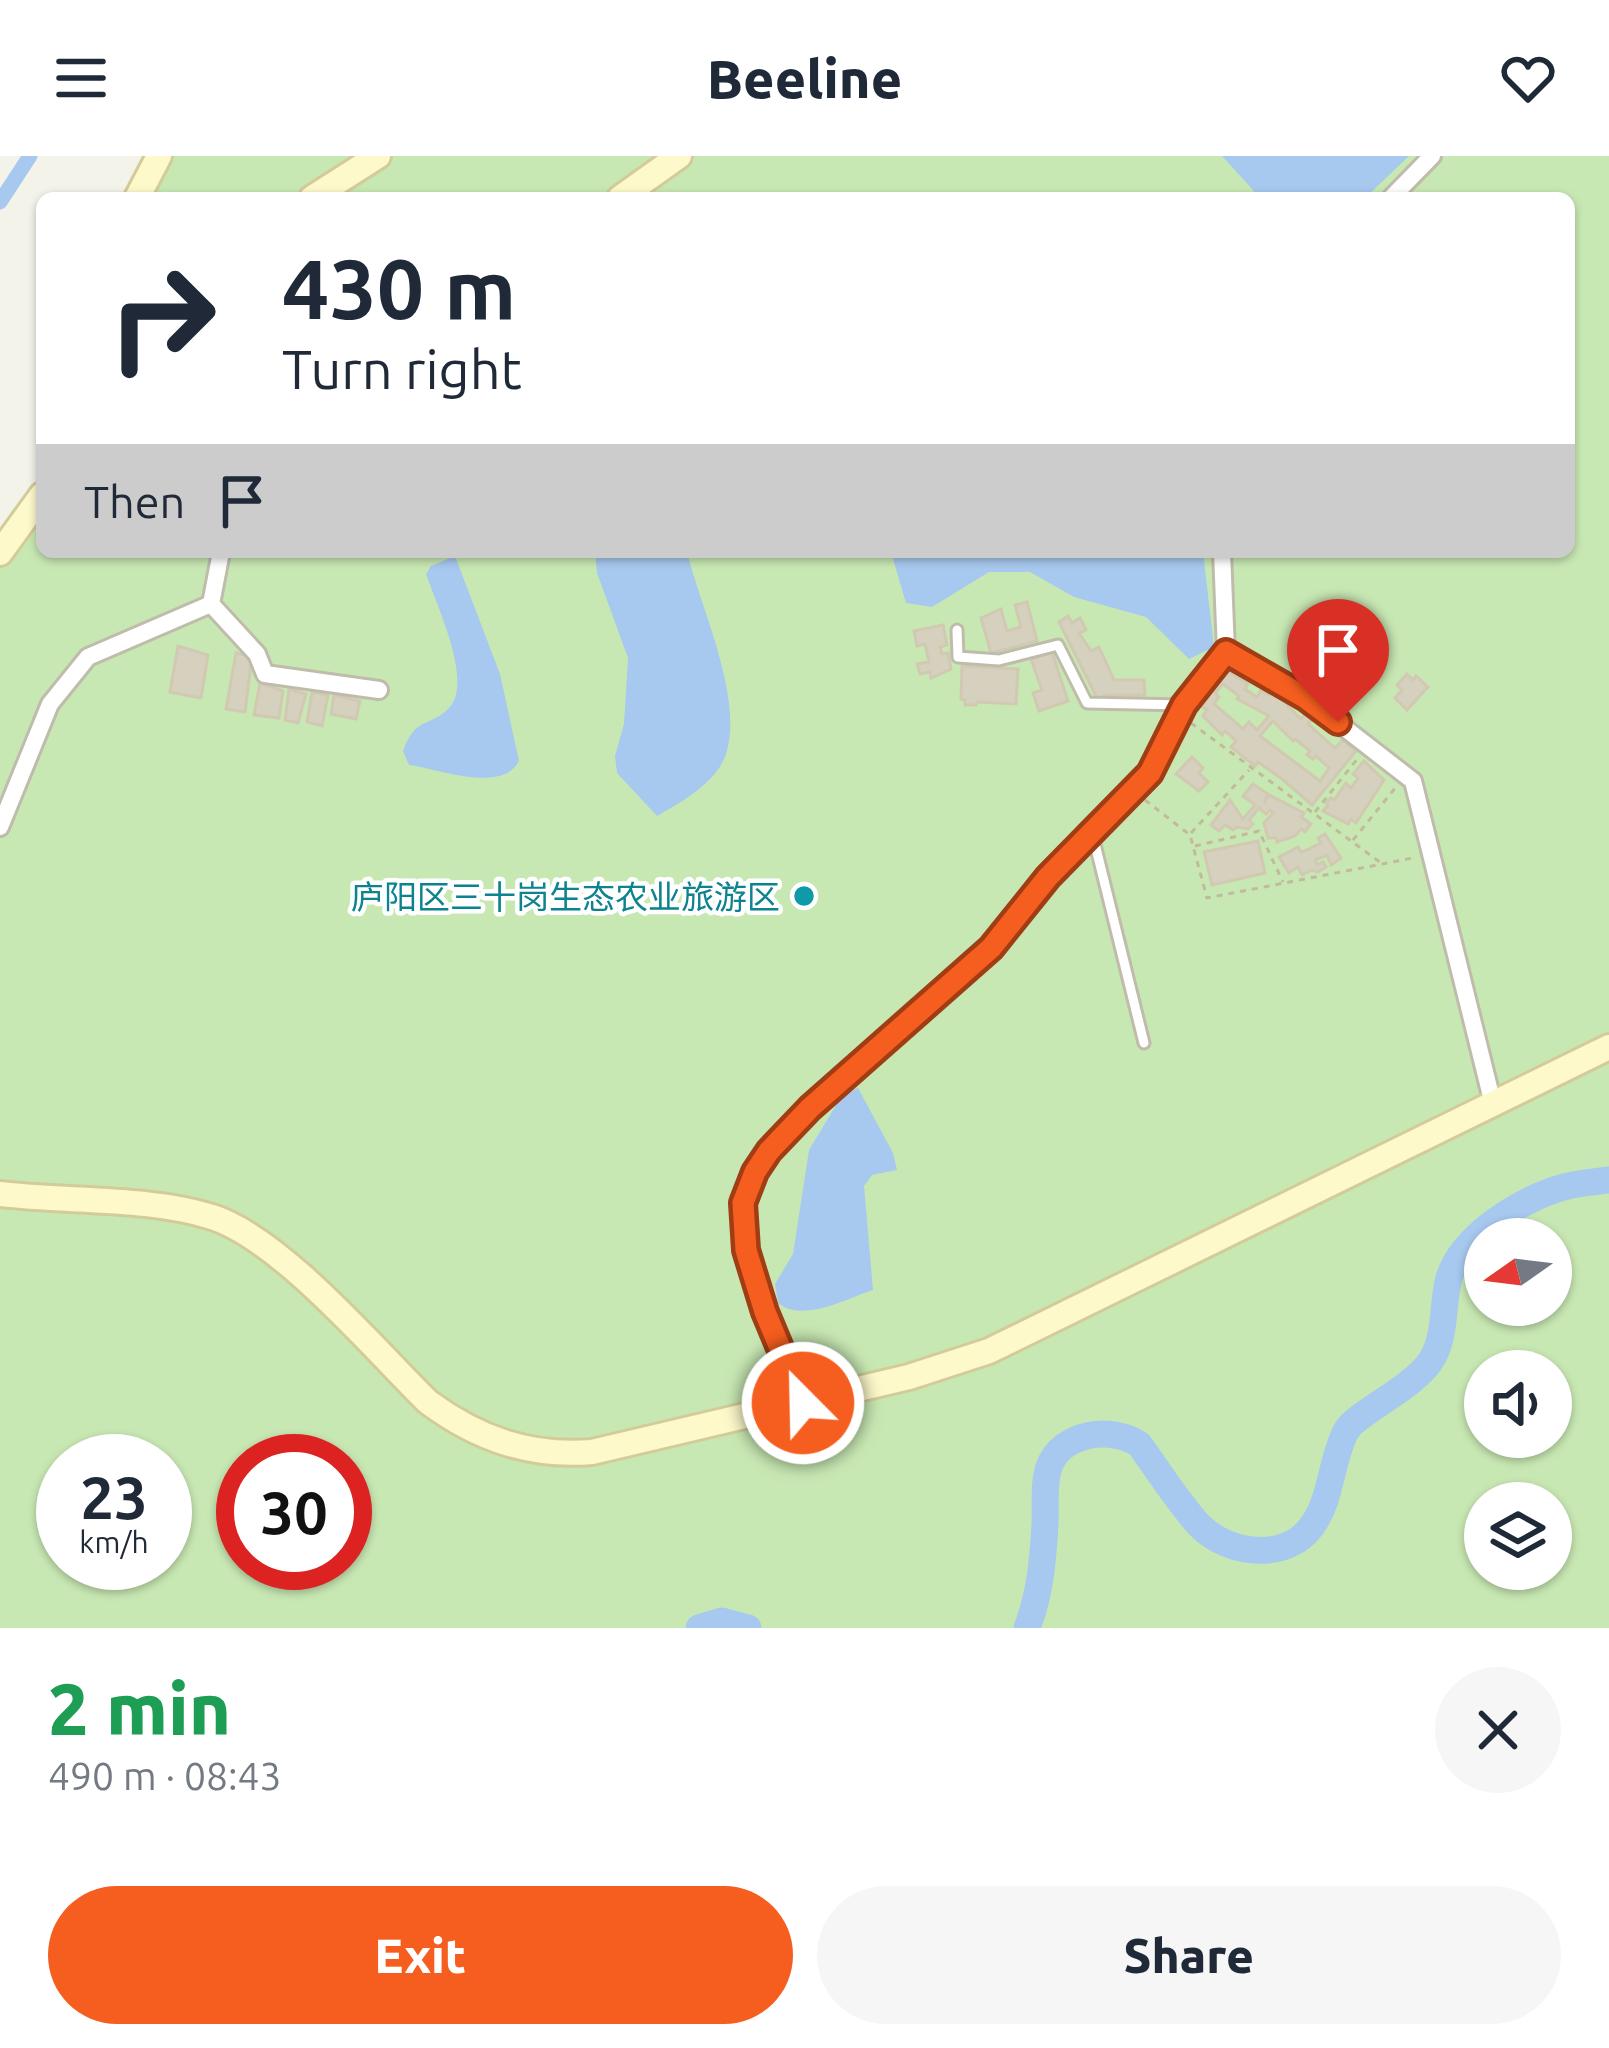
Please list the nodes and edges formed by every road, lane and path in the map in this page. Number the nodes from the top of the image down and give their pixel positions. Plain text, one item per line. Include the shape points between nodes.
1 (159, 156) edge
2 (377, 156) edge
3 (679, 156) edge
4 (1432, 156) edge
5 (140, 192) edge
6 (321, 192) edge
7 (628, 192) edge
8 (1397, 192) edge
9 (36, 502) edge
10 (0, 553) edge
11 (220, 558) edge
12 (1222, 558) edge
13 (211, 604) junction
14 (957, 630) dead end
15 (1226, 652) junction
16 (379, 690) dead end
17 (1182, 710) junction
18 (1369, 745) junction
19 (1251, 767) junction
20 (1406, 774) junction
21 (1133, 791) junction
22 (1314, 813) junction
23 (0, 827) edge
24 (1092, 832) junction
25 (1190, 835) junction
26 (1352, 841) junction
27 (1193, 846) junction
28 (1432, 854) junction
29 (1383, 864) junction
30 (1283, 884) junction
31 (1144, 1043) dead end
32 (1609, 1047) edge
33 (1493, 1104) junction
34 (0, 1194) edge
35 (803, 1403) junction

1 - 5 street
2 - 6 street
3 - 7 street
4 - 8 street
9 - 10 street
11 - 13 street
12 - 15 street
13 - 16 street via 265,674
13 - 23 street via 88,657 50,704
14 - 17 lane via 958,657 1000,660 1058,645 1087,703
15 - 17 street
15 - 18 street
17 - 19 path
17 - 21 street via 1163,754
18 - 20 street
18 - 22 path
19 - 22 path
19 - 25 path
20 - 26 path
20 - 28 street
21 - 24 street
21 - 25 path
22 - 26 path
24 - 31 lane
24 - 35 street via 991,948 781,1138 748,1184 746,1250
25 - 27 path
26 - 29 path
27 - 30 path via 1259,831
27 - 30 path via 1208,898
28 - 29 path
28 - 33 street
29 - 30 path
32 - 33 street
33 - 35 street via 989,1351
34 - 35 street via 173,1208 231,1224 280,1257 428,1402 472,1432 517,1448 592,1453

